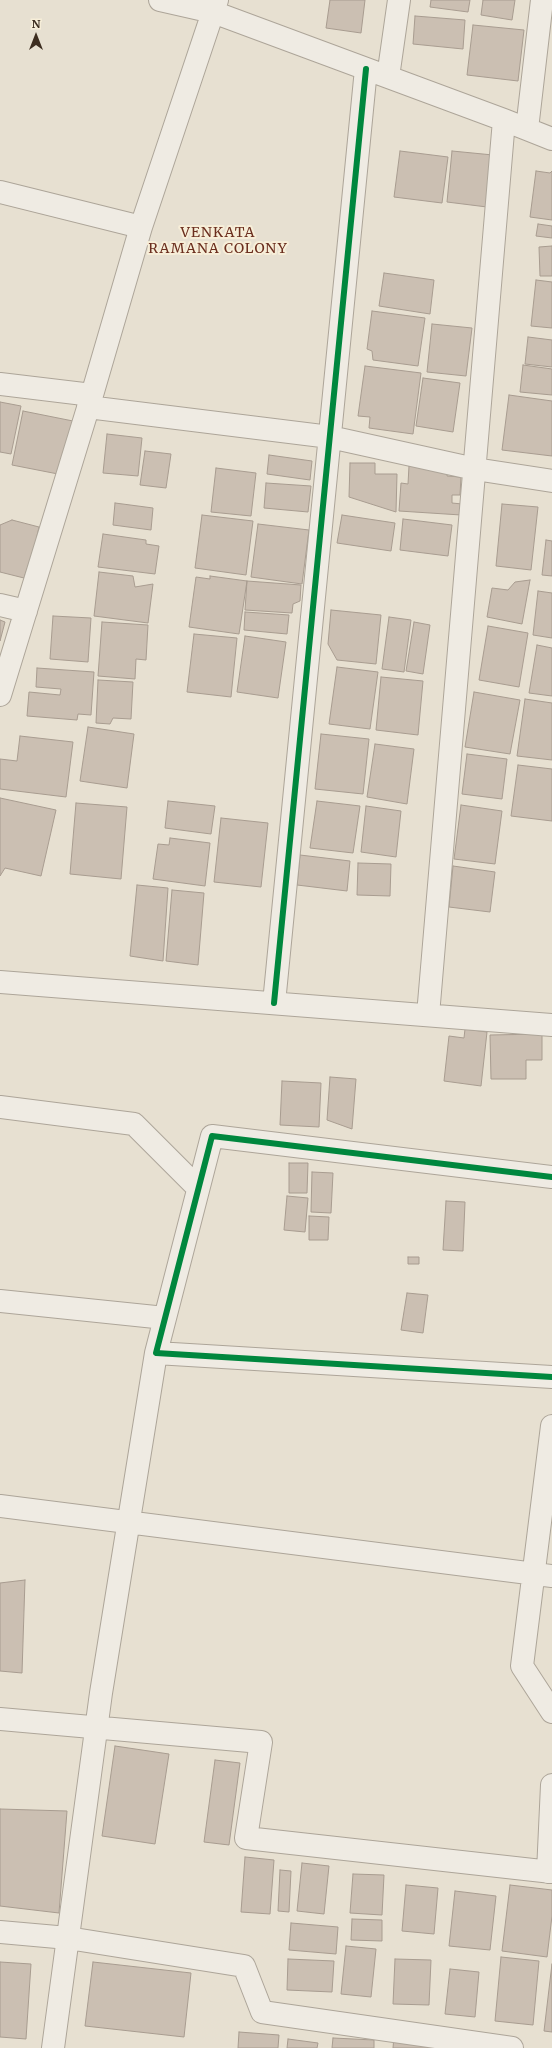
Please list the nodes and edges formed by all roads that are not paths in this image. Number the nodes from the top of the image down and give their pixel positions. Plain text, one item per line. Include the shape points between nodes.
1 (160, 0) edge
2 (399, 0) edge
3 (542, 0) edge
4 (215, 6) edge
5 (366, 69) junction
6 (388, 77) junction
7 (504, 120) junction
8 (527, 129) junction
9 (552, 139) edge
10 (0, 192) edge
11 (141, 227) junction
12 (0, 384) edge
13 (90, 401) junction
14 (330, 437) junction
15 (475, 469) junction
16 (552, 481) edge
17 (0, 605) edge
18 (26, 612) junction
19 (0, 695) edge
20 (0, 982) edge
21 (274, 1003) junction
22 (428, 1015) junction
23 (552, 1025) edge
24 (0, 1107) edge
25 (552, 1177) edge
26 (198, 1188) junction
27 (0, 1301) edge
28 (164, 1318) junction
29 (156, 1353) junction
30 (552, 1377) edge
31 (552, 1426) edge
32 (0, 1506) edge
33 (129, 1522) junction
34 (543, 1575) edge
35 (552, 1712) edge
36 (0, 1719) edge
37 (97, 1727) junction
38 (552, 1784) edge
39 (550, 1872) edge
40 (0, 1932) edge
41 (68, 1938) junction
42 (52, 2048) edge
43 (512, 2048) edge

1 - 4 street
2 - 6 street
3 - 8 street
4 - 5 street
4 - 11 street
5 - 6 street
5 - 14 street
6 - 7 street
7 - 8 street
7 - 15 street
8 - 9 street
10 - 11 street
11 - 13 street
12 - 13 street
13 - 14 street
13 - 18 street
14 - 15 street
14 - 21 street
15 - 16 street
15 - 22 street
17 - 18 street
18 - 19 street
20 - 21 street
21 - 22 street
22 - 23 street
24 - 26 street via 134,1124
25 - 26 street via 212,1136
26 - 28 street
27 - 28 street
28 - 29 street
29 - 30 street
29 - 33 street
31 - 34 street
32 - 33 street
33 - 34 street
33 - 37 street
34 - 35 street via 522,1666
36 - 37 street
37 - 39 street via 261,1742 246,1838
37 - 41 street
38 - 39 street
40 - 41 street
41 - 42 street
41 - 43 street via 244,1966 262,2012

